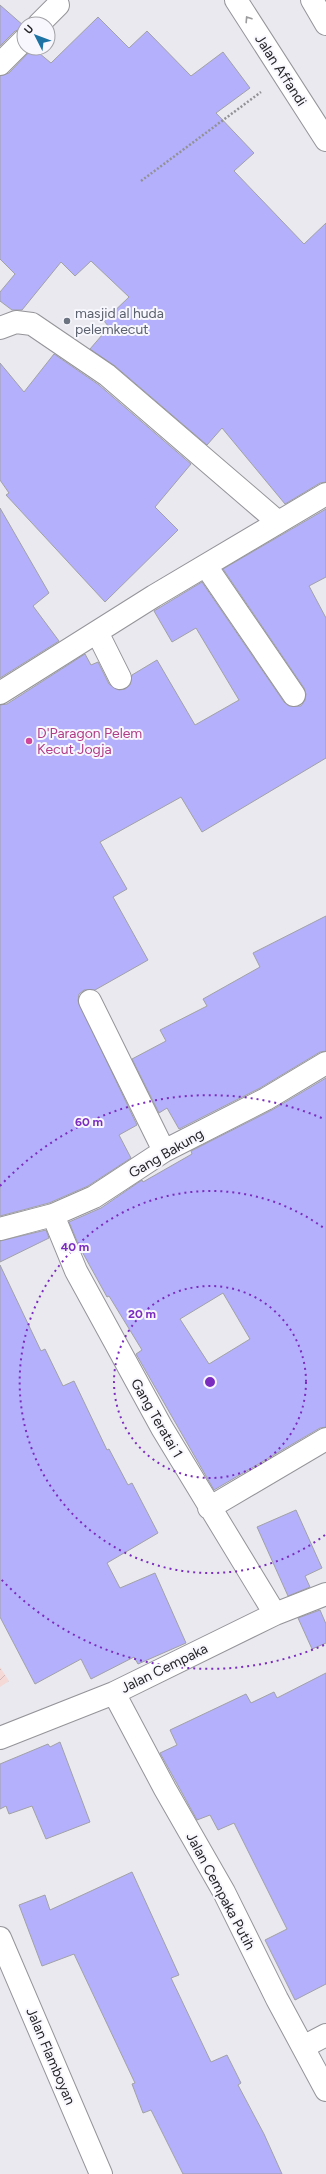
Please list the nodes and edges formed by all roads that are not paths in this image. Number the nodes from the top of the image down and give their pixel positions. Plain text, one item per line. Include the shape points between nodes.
1 (236, 0) edge
2 (58, 5) dead end
3 (47, 16) edge
4 (16, 48) edge
5 (0, 64) edge
6 (326, 140) edge
7 (0, 328) edge
8 (326, 494) edge
9 (278, 522) junction
10 (206, 566) junction
11 (97, 632) junction
12 (120, 678) dead end
13 (0, 693) edge
14 (294, 695) dead end
15 (90, 1001) dead end
16 (326, 1063) edge
17 (164, 1151) junction
18 (53, 1215) junction
19 (0, 1229) edge
20 (326, 1439) edge
21 (209, 1508) junction
22 (326, 1594) edge
23 (275, 1614) junction
24 (114, 1693) junction
25 (0, 1738) edge
26 (0, 1938) edge
27 (326, 2035) edge
28 (303, 2047) junction
29 (326, 2090) edge
30 (101, 2174) edge

6 -> 1 street, Jalan Affandi
2 - 3 street
4 - 5 street
7 - 9 street via 16,322 32,324 107,375
8 - 9 street
9 - 10 street
10 - 11 street
10 - 14 street
11 - 12 street
11 - 13 street
15 - 17 street
16 - 17 street, Gang Bakung via 266,1099
17 - 18 street, Gang Bakung via 94,1197
18 - 19 street, Gang Bakung
18 - 21 street, Gang Teratai 1 via 76,1271
20 - 21 street
21 - 23 street, Gang Teratai 1
22 - 23 street, Jalan Cempaka
23 - 24 street, Jalan Cempaka
24 - 25 street, Jalan Cempaka
24 - 28 street, Jalan Cempaka Putih via 224,1892
26 - 30 street, Jalan Flamboyan
27 - 28 street
28 - 29 street, Jalan Cempaka Putih

